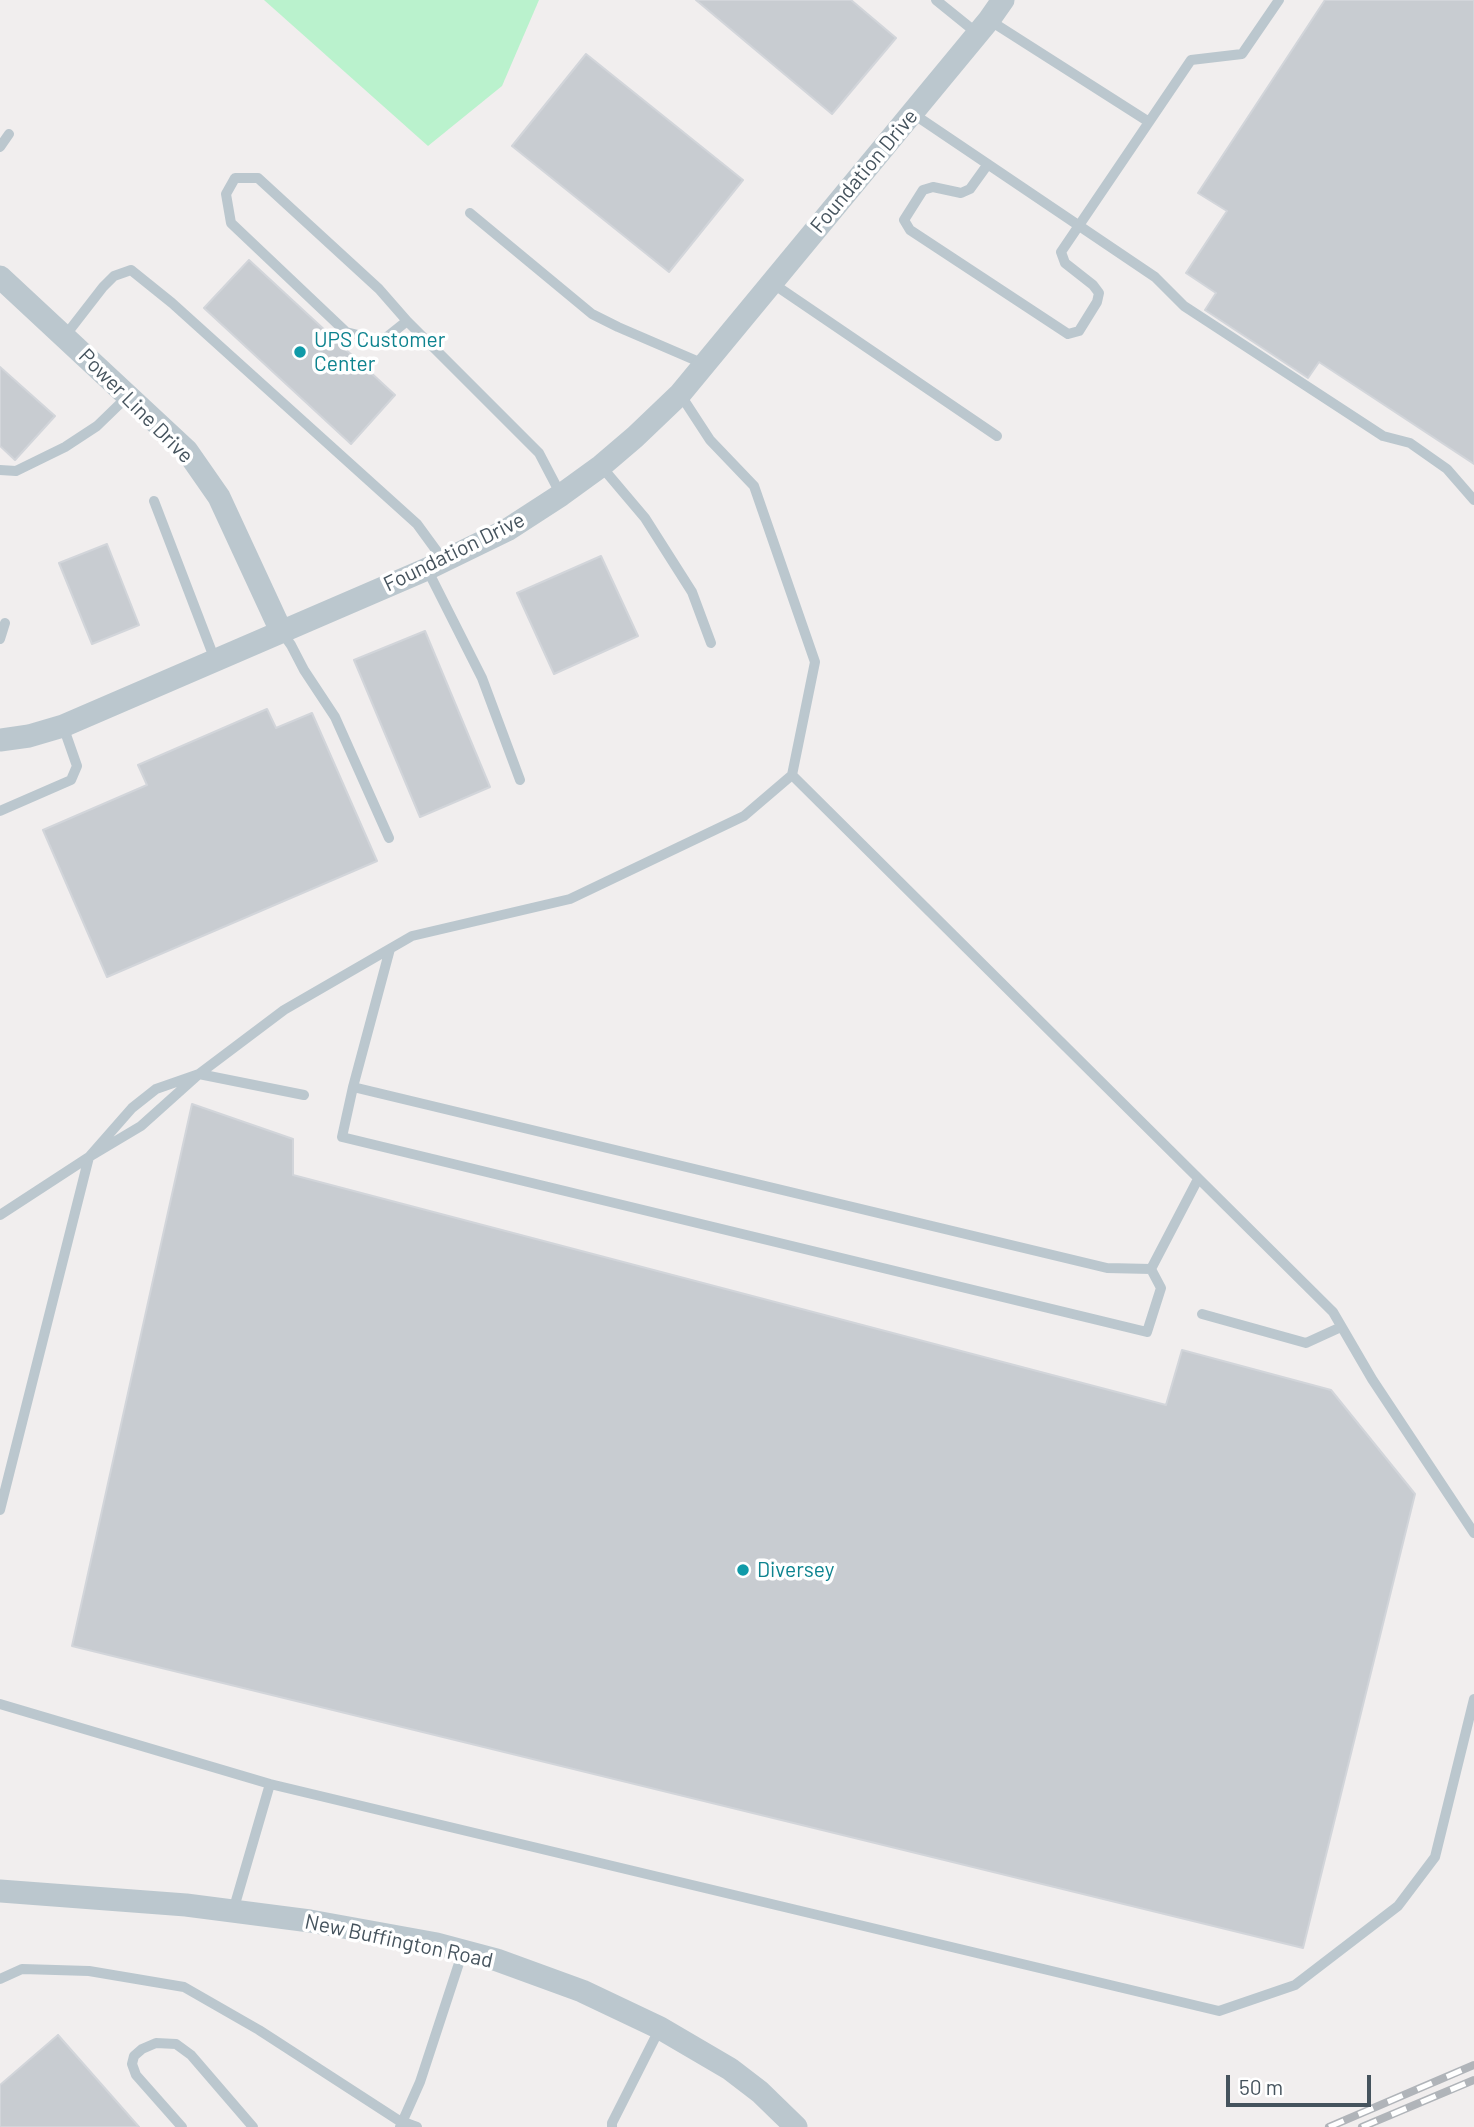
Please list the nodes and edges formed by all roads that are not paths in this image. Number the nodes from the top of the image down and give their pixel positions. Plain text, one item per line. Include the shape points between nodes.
1 (936, 0) edge
2 (1003, 0) edge
3 (1279, 0) edge
4 (983, 27) junction
5 (912, 113) junction
6 (1149, 122) junction
7 (9, 134) dead end
8 (0, 147) edge
9 (988, 164) junction
10 (470, 212) dead end
11 (1078, 225) junction
12 (772, 283) junction
13 (7, 286) edge
14 (407, 321) junction
15 (65, 336) junction
16 (704, 364) junction
17 (680, 394) junction
18 (129, 395) junction
19 (997, 436) dead end
20 (601, 466) junction
21 (0, 470) edge
22 (561, 495) junction
23 (1474, 500) edge
24 (154, 501) dead end
25 (435, 565) junction
26 (5, 623) dead end
27 (281, 631) junction
28 (0, 639) edge
29 (711, 643) dead end
30 (215, 660) junction
31 (63, 726) junction
32 (0, 740) edge
33 (792, 775) junction
34 (520, 780) dead end
35 (0, 811) edge
36 (389, 838) dead end
37 (390, 949) junction
38 (199, 1074) junction
39 (353, 1087) junction
40 (304, 1096) dead end
41 (89, 1157) junction
42 (1198, 1179) junction
43 (0, 1216) edge
44 (1151, 1269) junction
45 (1202, 1314) dead end
46 (1341, 1327) junction
47 (0, 1510) edge
48 (1474, 1533) edge
49 (1474, 1699) edge
50 (0, 1704) edge
51 (270, 1784) junction
52 (0, 1891) edge
53 (233, 1911) junction
54 (463, 1951) junction
55 (0, 1979) edge
56 (660, 2028) junction
57 (401, 2124) edge
58 (182, 2127) edge
59 (253, 2127) edge
60 (417, 2127) edge
61 (612, 2127) edge
62 (796, 2127) edge

1 - 4 lane
2 - 4 street, Foundation Drive
3 - 6 lane via 1242,54 1191,60
4 - 5 street, Foundation Drive
4 - 6 lane
5 - 9 lane
5 - 12 street, Foundation Drive
6 - 11 lane
7 - 8 lane
9 - 11 lane
9 - 11 lane via 970,189 961,193 933,187 923,190 904,220 910,230 1068,334 1079,331 1099,293 1065,263 1062,252
10 - 16 lane via 592,314
11 - 23 lane via 1155,276 1184,306 1383,436 1410,443 1438,462
12 - 16 street, Foundation Drive
12 - 19 lane
13 - 15 street, Power Line Drive
14 - 14 lane via 379,289 258,178 235,178 226,194 231,223 346,332 382,341
14 - 22 lane via 539,453
15 - 18 street, Power Line Drive
15 - 25 lane via 114,276 131,270 417,524
16 - 17 street, Foundation Drive
17 - 20 street, Foundation Drive
17 - 33 lane via 710,440 754,486 815,662
18 - 21 lane via 97,426 65,447 16,471
18 - 27 street, Power Line Drive via 187,451 219,497
20 - 22 street, Foundation Drive
20 - 29 lane via 645,518 692,592
22 - 25 street, Foundation Drive via 506,530
24 - 30 lane
25 - 27 street, Foundation Drive
25 - 34 lane
26 - 28 lane
27 - 30 street, Foundation Drive
27 - 36 lane via 335,717
30 - 31 street, Foundation Drive
31 - 32 street, Foundation Drive
31 - 35 lane via 77,766 71,780
33 - 37 lane via 744,816 570,899 412,936
33 - 42 lane
37 - 38 lane via 284,1010
37 - 39 lane
38 - 40 lane
38 - 41 lane via 141,1126
38 - 41 lane via 156,1089 132,1108
39 - 44 lane via 1107,1268
39 - 44 lane via 342,1137 1147,1332 1161,1288
41 - 43 lane
41 - 47 lane
42 - 44 lane
42 - 46 lane via 1333,1312
45 - 46 lane via 1306,1343
46 - 48 lane
49 - 51 lane via 1435,1857 1398,1906 1295,1985 1219,2011
50 - 51 lane
51 - 53 lane
52 - 53 street, New Buffington Road
53 - 54 street, New Buffington Road
54 - 56 street, New Buffington Road via 582,1991
54 - 57 lane via 420,2082
55 - 57 lane via 22,1969 89,1971 184,1987 259,2030
56 - 61 lane
56 - 62 street, New Buffington Road via 730,2069
57 - 60 lane
58 - 59 lane via 136,2075 132,2064 142,2049 156,2043 176,2044 191,2056

